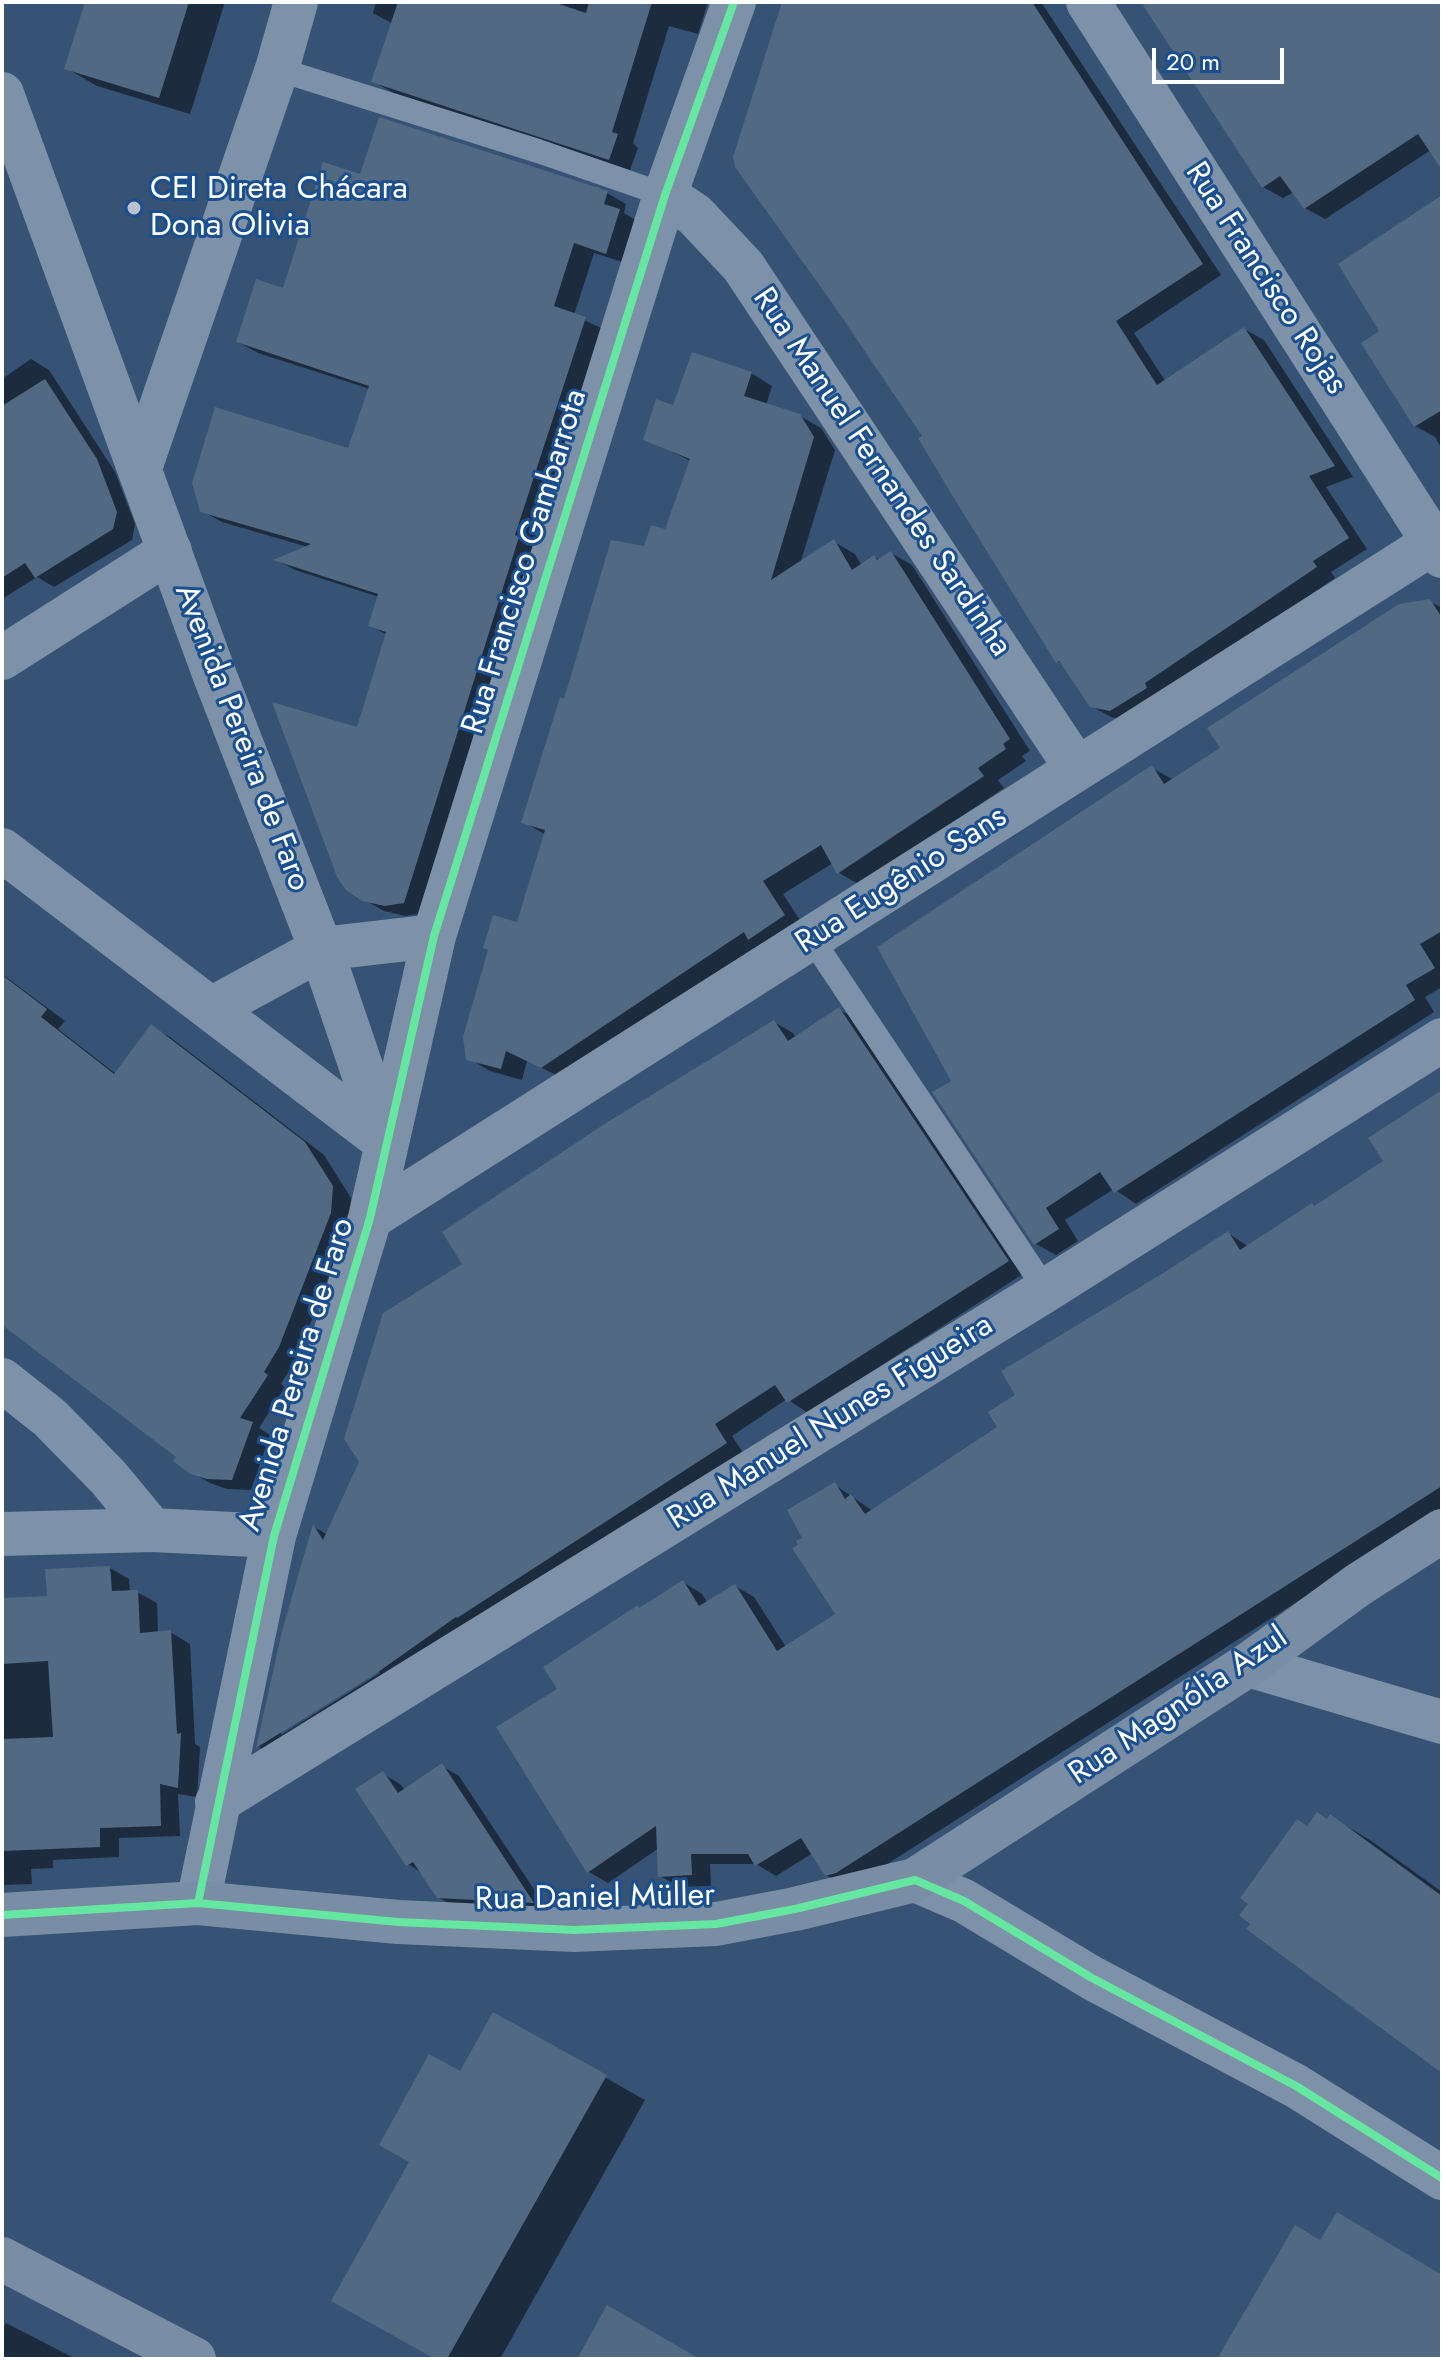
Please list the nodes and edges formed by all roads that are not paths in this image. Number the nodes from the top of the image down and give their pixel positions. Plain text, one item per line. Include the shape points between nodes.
1 (296, 2) edge
2 (734, 2) edge
3 (1088, 2) edge
4 (277, 69) junction
5 (2, 94) edge
6 (12, 159) edge
7 (665, 195) junction
8 (140, 468) junction
9 (1438, 549) edge
10 (170, 551) junction
11 (2, 658) edge
12 (1077, 769) junction
13 (2, 850) edge
14 (434, 936) junction
15 (812, 939) junction
16 (321, 949) junction
17 (211, 1009) junction
18 (1442, 1040) edge
19 (387, 1143) junction
20 (370, 1218) junction
21 (1046, 1290) junction
22 (2, 1380) edge
23 (152, 1530) junction
24 (1442, 1531) edge
25 (2, 1534) edge
26 (274, 1536) junction
27 (1248, 1665) junction
28 (1442, 1722) edge
29 (217, 1802) junction
30 (915, 1880) junction
31 (198, 1903) junction
32 (2, 1915) edge
33 (1442, 2178) edge
34 (2, 2259) edge
35 (194, 2359) edge

1 - 4 street
2 - 7 street, Rua Francisco Gambarrota
3 - 9 street, Rua Francisco Rojas
4 - 7 lane
4 - 8 street
5 - 6 street, Avenida Pereira de Faro
6 - 8 street, Avenida Pereira de Faro
7 - 12 street, Rua Manuel Fernandes Sardinha via 695,215 743,266
7 - 14 street, Rua Francisco Gambarrota
8 - 10 street, Avenida Pereira de Faro
9 - 12 street, Rua Eugênio Sans
10 - 11 street
10 - 16 street, Avenida Pereira de Faro
12 - 15 street, Rua Eugênio Sans
13 - 17 street
14 - 16 street
14 - 19 street, Rua Francisco Gambarrota
15 - 20 street, Rua Eugênio Sans
15 - 21 lane
16 - 17 street
16 - 19 street, Avenida Pereira de Faro
17 - 19 street
18 - 21 street, Rua Manuel Nunes Figueira
19 - 20 street, Avenida Pereira de Faro
20 - 26 street, Avenida Pereira de Faro
21 - 29 street, Rua Manuel Nunes Figueira
22 - 23 street via 50,1418
23 - 25 street
23 - 26 street
24 - 27 street, Rua Magnólia Azul
26 - 29 street, Avenida Pereira de Faro
27 - 28 street
27 - 30 street, Rua Magnólia Azul
29 - 31 street, Avenida Pereira de Faro
30 - 31 street, Rua Daniel Müller via 716,1924 574,1930 398,1922
30 - 33 street via 964,1901 1092,1978 1296,2086
31 - 32 street, Rua Daniel Müller
34 - 35 street

